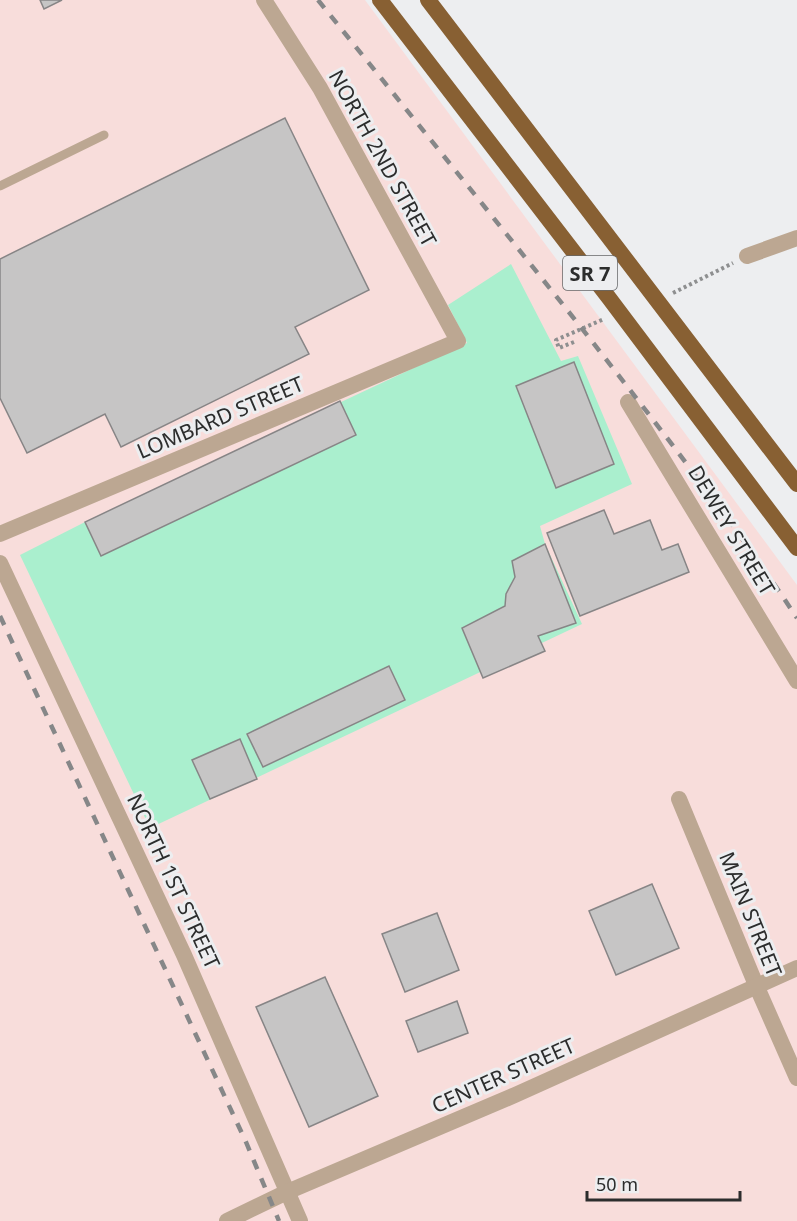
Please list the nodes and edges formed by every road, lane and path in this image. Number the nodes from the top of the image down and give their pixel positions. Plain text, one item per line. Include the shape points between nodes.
1 (264, 0) edge
2 (380, 0) edge
3 (428, 0) edge
4 (104, 135) dead end
5 (0, 186) edge
6 (797, 238) edge
7 (747, 256) dead end
8 (713, 275) dead end
9 (683, 289) dead end
10 (571, 332) dead end
11 (458, 341) joint
12 (574, 342) dead end
13 (628, 402) dead end
14 (797, 484) edge
15 (0, 534) edge
16 (797, 548) edge
17 (0, 563) edge
18 (797, 681) edge
19 (680, 799) dead end
20 (797, 968) edge
21 (756, 985) junction
22 (797, 1078) edge
23 (287, 1192) junction
24 (227, 1221) edge
25 (300, 1221) edge

1 - 11 street, NORTH 2ND STREET via 320,88
2 - 16 highway, SR 7
3 - 14 highway, SR 7
4 - 5 lane
6 - 7 street
8 - 9 path
10 - 12 path via 556,340 559,348
11 - 15 street, LOMBARD STREET
13 - 18 street, DEWEY STREET
17 - 23 street, NORTH 1ST STREET via 184,955
19 - 21 street, MAIN STREET
20 - 21 street, CENTER STREET
21 - 22 street, MAIN STREET
21 - 23 street, CENTER STREET via 515,1095
23 - 24 street, CENTER STREET
23 - 25 street, NORTH 1ST STREET

